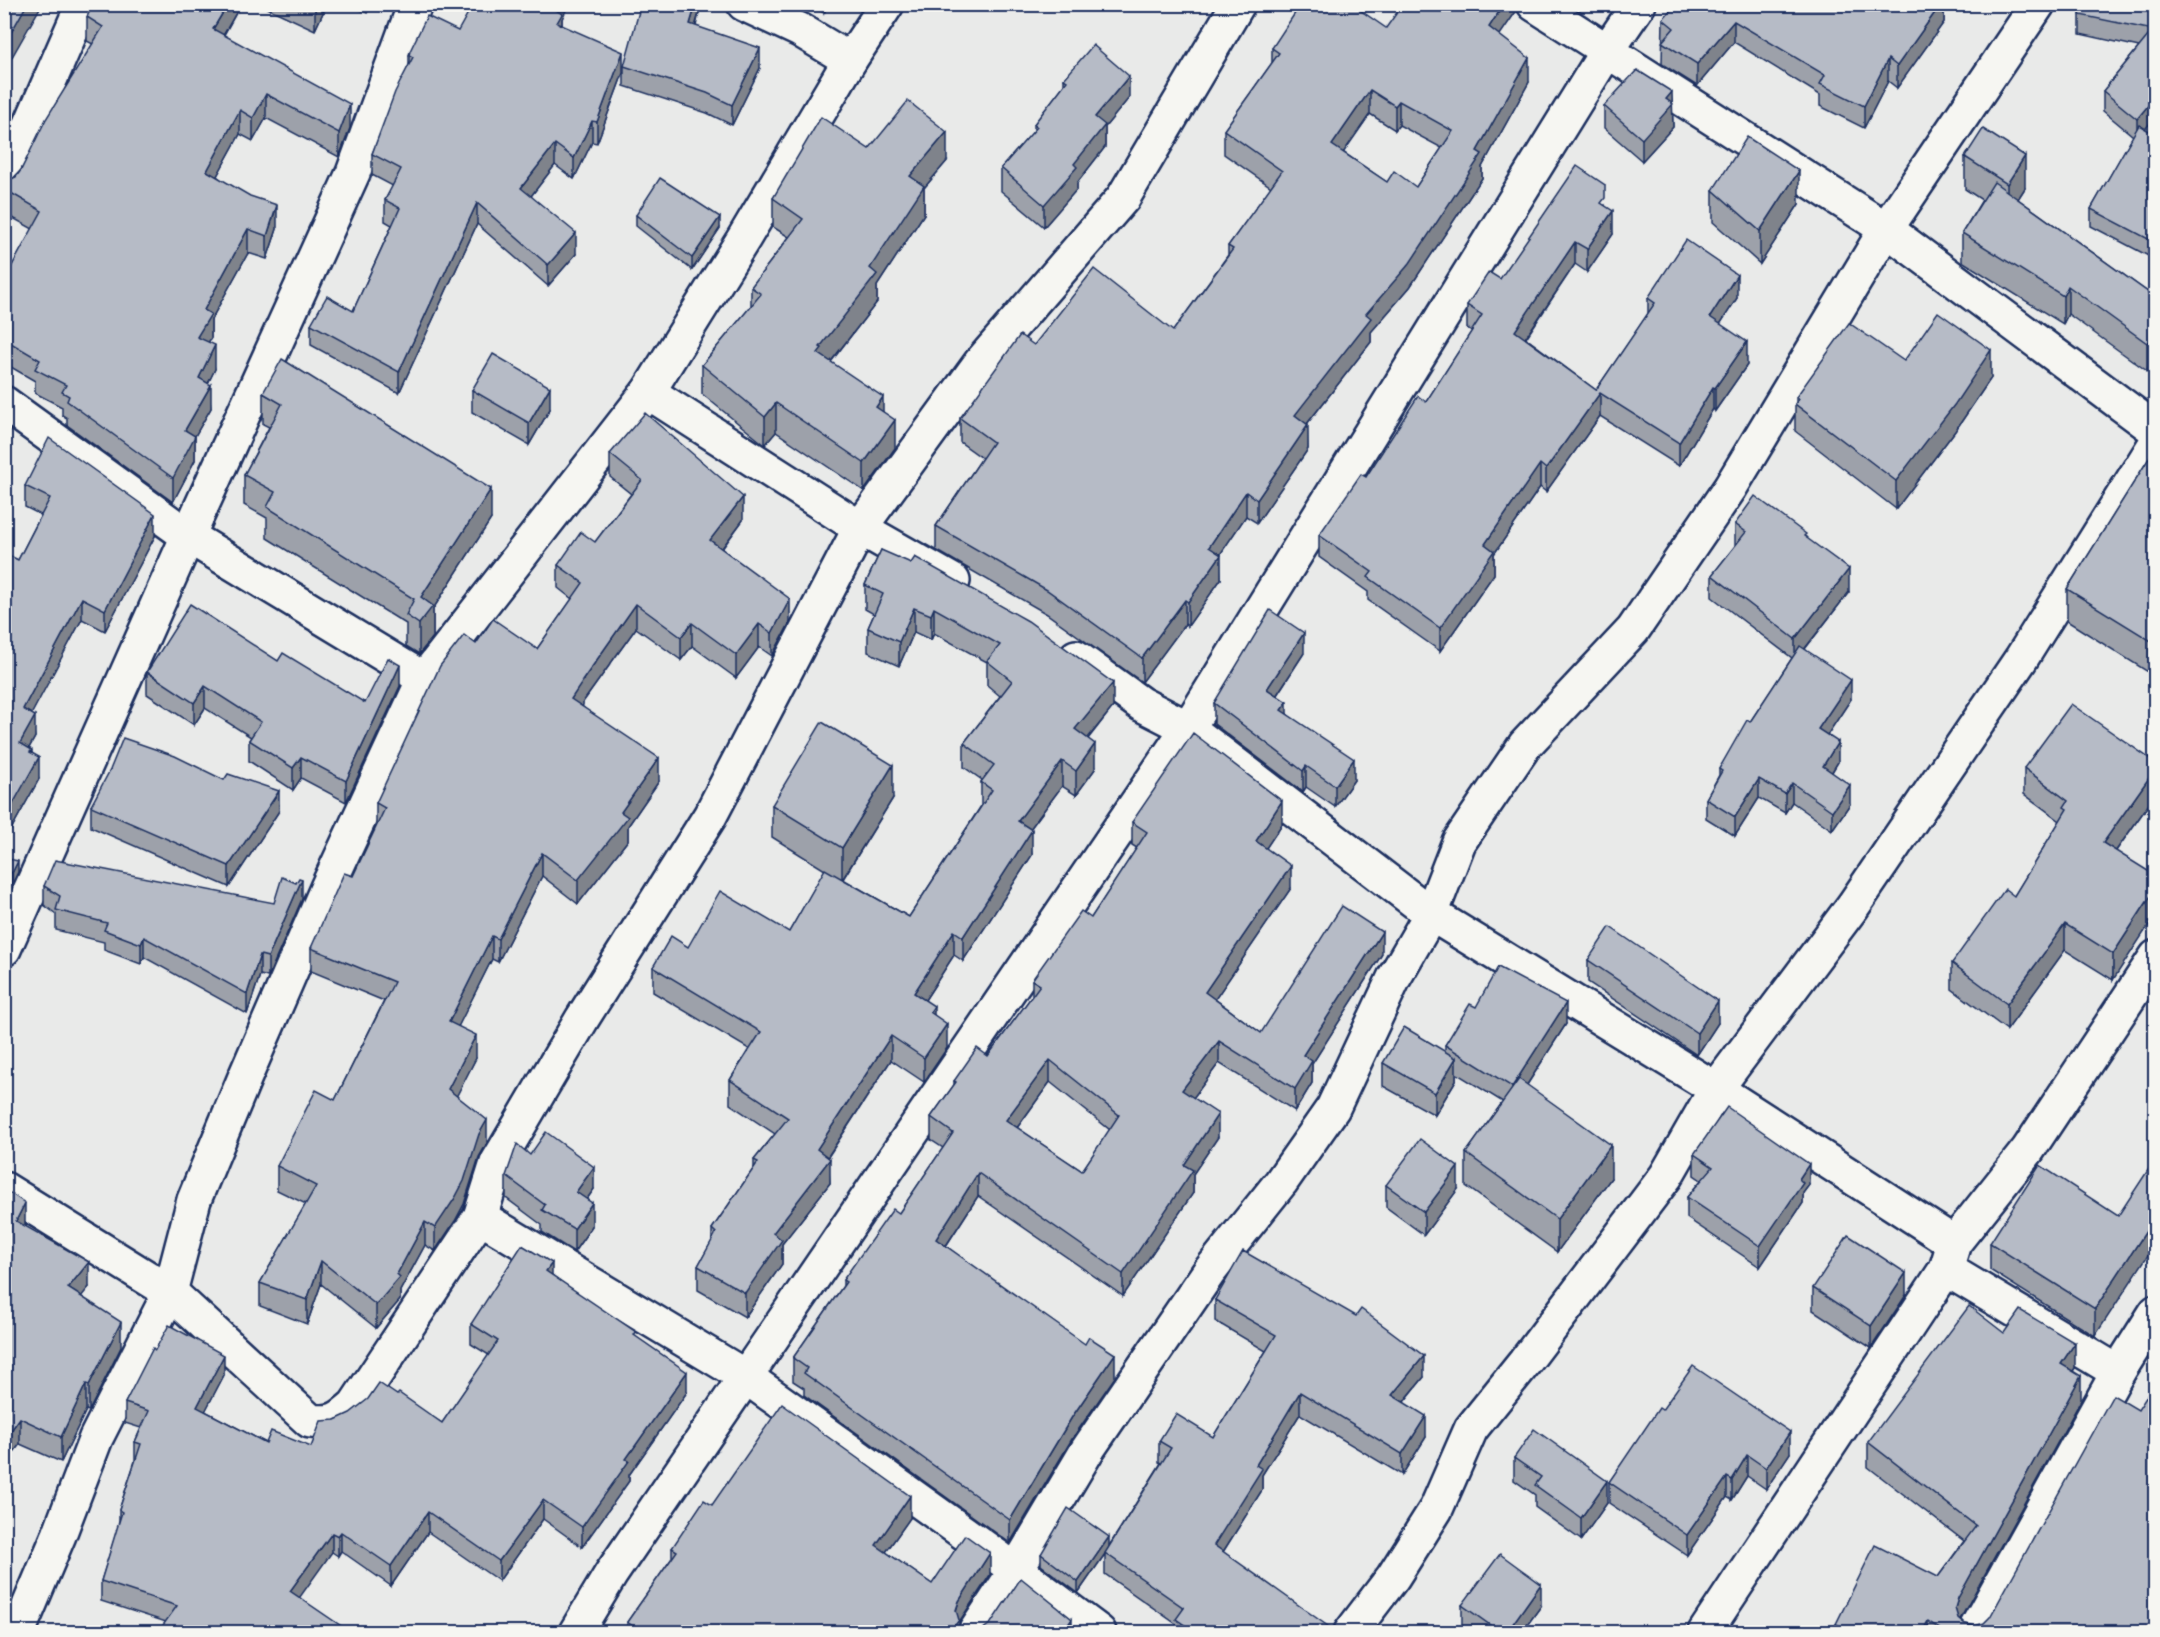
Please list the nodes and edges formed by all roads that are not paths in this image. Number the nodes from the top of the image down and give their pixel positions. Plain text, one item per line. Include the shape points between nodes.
1 (83, 4) edge
2 (416, 4) edge
3 (744, 4) edge
4 (887, 4) edge
5 (1238, 4) edge
6 (1534, 4) edge
7 (1639, 4) edge
8 (2038, 4) edge
9 (1607, 51) junction
10 (850, 60) junction
11 (4, 186) edge
12 (1886, 229) junction
13 (648, 392) junction
14 (4, 403) edge
15 (2156, 430) edge
16 (2156, 442) edge
17 (860, 528) junction
18 (188, 536) junction
19 (979, 596) edge
20 (1056, 644) edge
21 (424, 679) junction
22 (1188, 728) junction
23 (1431, 914) junction
24 (4, 949) edge
25 (2156, 957) edge
26 (1716, 1089) junction
27 (4, 1189) edge
28 (480, 1216) junction
29 (1950, 1256) junction
30 (170, 1292) junction
31 (2156, 1312) edge
32 (2118, 1372) junction
33 (746, 1377) junction
34 (1016, 1570) junction
35 (18, 1632) edge
36 (576, 1632) edge
37 (975, 1632) edge
38 (1099, 1632) edge
39 (1351, 1632) edge
40 (1705, 1632) edge
41 (1974, 1632) edge

1 - 11 street
2 - 18 street via 353,173
3 - 10 street via 800,30
4 - 10 street
5 - 17 street via 1123,198 981,362
6 - 9 street
7 - 9 street
8 - 12 street
9 - 12 street
9 - 22 street
10 - 13 street
12 - 15 street
12 - 23 street via 1730,488 1634,630 1525,745 1466,832
13 - 17 street
13 - 21 street
14 - 18 street
16 - 26 street via 2021,659 1853,906
17 - 19 street
17 - 28 street via 710,816 497,1163
18 - 21 street
18 - 24 street
20 - 22 street via 1141,705
21 - 30 street via 327,888 194,1200
22 - 23 street
22 - 33 street
23 - 26 street
23 - 34 street via 1395,978 1333,1108 1168,1331 1088,1449
25 - 29 street via 2028,1150
26 - 29 street
26 - 39 street via 1666,1176 1472,1429 1436,1509 1393,1577
27 - 30 street
28 - 30 street via 355,1405 338,1420 310,1421
28 - 33 street
29 - 32 street
29 - 40 street
30 - 35 street via 96,1437
31 - 32 street
32 - 41 street
33 - 34 street
33 - 36 street via 611,1574
34 - 37 street
34 - 38 street

